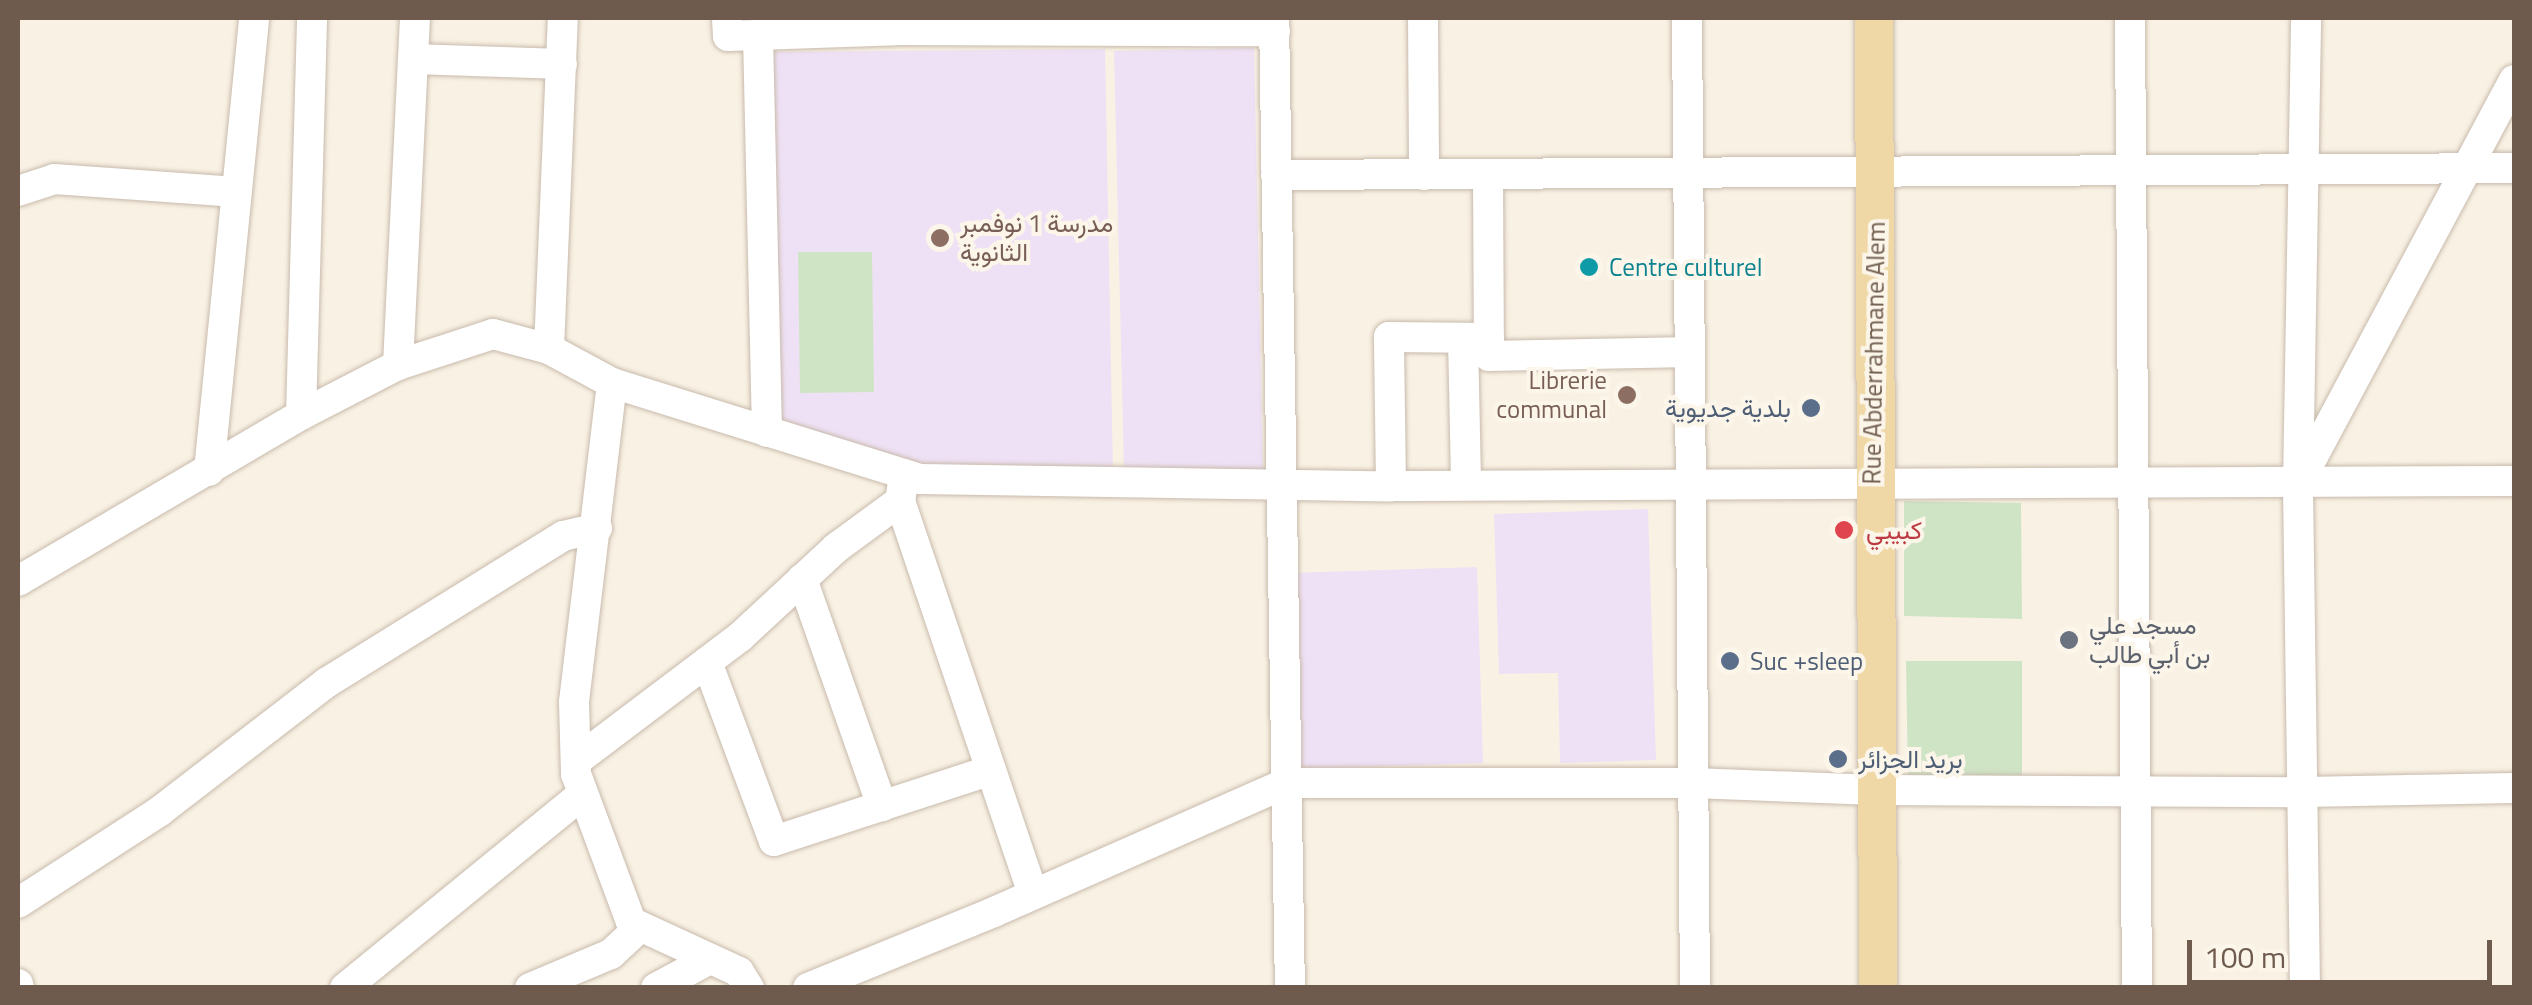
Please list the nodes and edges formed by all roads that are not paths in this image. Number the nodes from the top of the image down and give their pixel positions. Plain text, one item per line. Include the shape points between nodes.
1 (254, 18) edge
2 (312, 18) edge
3 (415, 18) edge
4 (563, 18) edge
5 (728, 18) edge
6 (1424, 18) edge
7 (1687, 18) edge
8 (1874, 18) edge
9 (2130, 18) edge
10 (2306, 18) edge
11 (896, 24) edge
12 (1274, 24) edge
13 (758, 35) junction
14 (413, 59) junction
15 (562, 64) junction
16 (2514, 80) edge
17 (2466, 167) junction
18 (2132, 168) junction
19 (2514, 168) edge
20 (1688, 170) junction
21 (1876, 170) junction
22 (2303, 170) junction
23 (1488, 174) junction
24 (1276, 175) junction
25 (1424, 175) junction
26 (18, 190) edge
27 (237, 192) junction
28 (1476, 338) junction
29 (550, 348) junction
30 (1690, 352) junction
31 (398, 365) junction
32 (612, 383) junction
33 (301, 415) junction
34 (768, 432) junction
35 (209, 471) junction
36 (2514, 481) edge
37 (1691, 482) junction
38 (2134, 484) junction
39 (2298, 484) junction
40 (1280, 485) junction
41 (1466, 485) junction
42 (1872, 485) junction
43 (1390, 486) junction
44 (902, 488) junction
45 (597, 528) junction
46 (802, 579) junction
47 (18, 581) edge
48 (707, 662) junction
49 (576, 761) junction
50 (991, 770) junction
51 (1693, 782) junction
52 (1286, 783) junction
53 (2514, 788) edge
54 (1874, 790) junction
55 (2134, 791) junction
56 (2303, 792) junction
57 (583, 794) junction
58 (882, 806) junction
59 (1033, 894) junction
60 (18, 902) edge
61 (640, 927) junction
62 (708, 960) junction
63 (345, 988) edge
64 (530, 988) edge
65 (656, 988) edge
66 (749, 988) edge
67 (808, 988) edge
68 (1290, 988) edge
69 (1695, 988) edge
70 (1878, 988) edge
71 (2137, 988) edge
72 (2305, 988) edge

1 - 27 street
2 - 33 street
3 - 14 street
4 - 15 street
5 - 13 street via 728,36
6 - 25 street
7 - 20 street
8 - 21 main road, Rue Abderrahmane Alem
9 - 18 street
10 - 22 street
11 - 12 street
11 - 13 street
12 - 24 street
13 - 34 street
14 - 15 street
14 - 31 street
15 - 29 street
16 - 17 street
17 - 19 street
17 - 22 street
17 - 39 street
18 - 21 street
18 - 22 street
18 - 38 street
20 - 21 street
20 - 23 street
20 - 30 street
21 - 42 main road, Rue Abderrahmane Alem
22 - 39 street
23 - 25 street
23 - 28 street
24 - 25 street
24 - 40 street
26 - 27 street via 54,179
27 - 35 street
28 - 30 street via 1489,356
28 - 41 street
28 - 43 street via 1390,337
29 - 31 street via 493,334
29 - 32 street
30 - 37 street
31 - 33 street
32 - 34 street
32 - 45 street
33 - 35 street
34 - 44 street
35 - 47 street
36 - 39 street
37 - 41 street
37 - 42 street
37 - 51 street
38 - 39 street
38 - 42 street
38 - 55 street
39 - 56 street
40 - 43 street
40 - 44 street via 920,480
40 - 52 street
41 - 43 street
42 - 54 main road, Rue Abderrahmane Alem
44 - 46 street
44 - 50 street
45 - 49 street via 574,702
45 - 60 street via 563,536 326,683 160,811
46 - 48 street
46 - 58 street
48 - 49 street
48 - 58 street via 774,841
49 - 57 street
50 - 58 street
50 - 59 street
51 - 52 street
51 - 54 street
51 - 69 street
52 - 59 street
52 - 68 street
53 - 56 street
54 - 55 street
54 - 70 main road, Rue Abderrahmane Alem
55 - 56 street
55 - 71 street
56 - 72 street
57 - 61 street via 631,922
57 - 63 street
59 - 67 street
61 - 62 street
61 - 64 street via 611,954
62 - 65 street
62 - 66 street via 739,972

